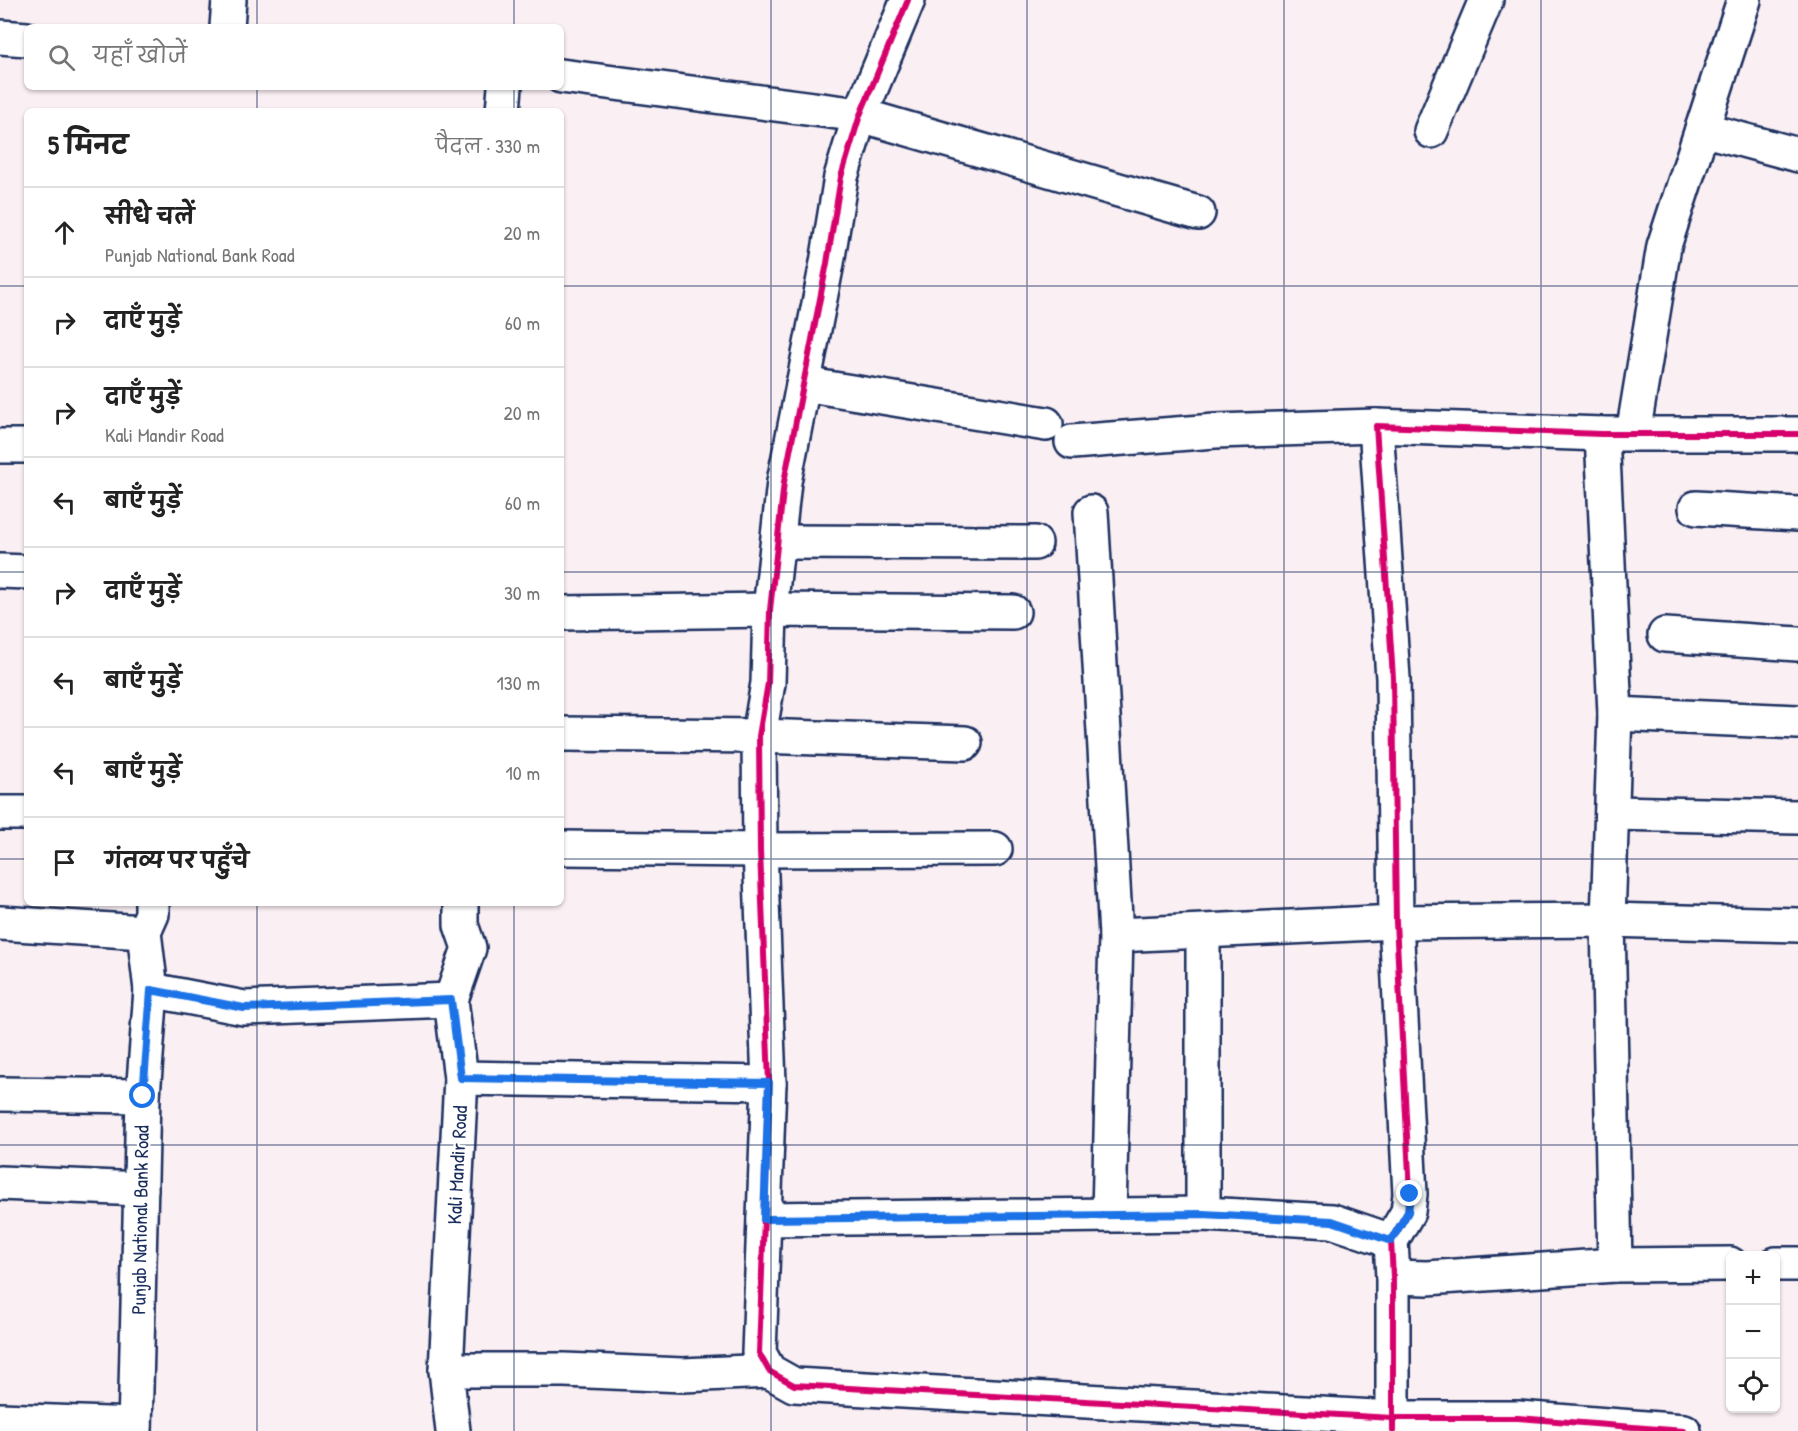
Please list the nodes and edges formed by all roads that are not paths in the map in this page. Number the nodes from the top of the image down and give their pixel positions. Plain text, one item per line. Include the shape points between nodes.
1 (229, 0) edge
2 (908, 0) edge
3 (1486, 0) edge
4 (1744, 0) edge
5 (227, 24) edge
6 (0, 37) edge
7 (24, 39) edge
8 (564, 76) edge
9 (505, 90) edge
10 (503, 108) edge
11 (860, 115) junction
12 (1702, 129) junction
13 (1431, 131) dead end
14 (1798, 155) edge
15 (1198, 213) dead end
16 (803, 384) junction
17 (1046, 424) dead end
18 (1376, 426) junction
19 (1618, 434) junction
20 (1798, 434) edge
21 (1072, 442) dead end
22 (0, 446) edge
23 (24, 446) edge
24 (1696, 508) dead end
25 (1091, 512) dead end
26 (1798, 514) edge
27 (778, 542) junction
28 (1035, 543) dead end
29 (0, 571) edge
30 (24, 572) edge
31 (770, 610) junction
32 (1013, 612) dead end
33 (564, 613) edge
34 (1665, 635) dead end
35 (1798, 644) edge
36 (1615, 714) junction
37 (1798, 722) edge
38 (564, 734) edge
39 (759, 736) junction
40 (965, 743) dead end
41 (0, 813) edge
42 (24, 813) edge
43 (1612, 813) junction
44 (1798, 817) edge
45 (564, 848) edge
46 (995, 849) dead end
47 (760, 850) junction
48 (461, 906) edge
49 (148, 917) edge
50 (1608, 920) junction
51 (1396, 922) junction
52 (0, 923) edge
53 (1798, 925) edge
54 (1203, 932) junction
55 (1116, 935) junction
56 (151, 990) junction
57 (451, 1000) junction
58 (461, 1078) junction
59 (769, 1083) junction
60 (0, 1094) edge
61 (143, 1096) junction
62 (0, 1183) edge
63 (141, 1189) junction
64 (1109, 1214) junction
65 (1203, 1214) junction
66 (764, 1219) junction
67 (1391, 1241) junction
68 (1615, 1264) junction
69 (1726, 1264) edge
70 (1780, 1264) edge
71 (1798, 1264) edge
72 (1393, 1277) junction
73 (446, 1370) junction
74 (769, 1371) junction
75 (0, 1420) edge
76 (1393, 1425) edge
77 (135, 1428) edge
78 (453, 1431) edge
79 (1684, 1431) edge

1 - 5 street
2 - 11 street
3 - 13 street
4 - 12 street
6 - 7 street
8 - 11 street
9 - 10 street
11 - 15 street
11 - 16 street via 841,177
12 - 14 street
12 - 19 street via 1664,246
16 - 17 street
16 - 27 street via 784,482
18 - 19 street
18 - 21 street via 1215,431
18 - 51 street via 1393,678
19 - 20 street
19 - 36 street
22 - 23 street
24 - 26 street
25 - 55 street
27 - 28 street
27 - 31 street
29 - 30 street
31 - 32 street
31 - 33 street
31 - 39 street via 768,683
34 - 35 street
36 - 37 street
36 - 43 street
38 - 39 street
39 - 40 street
39 - 47 street
41 - 42 street
43 - 44 street
43 - 50 street
45 - 47 street
46 - 47 street
47 - 59 street
48 - 57 street, Kali Mandir Road via 461,925 469,948
49 - 52 street
49 - 56 street, Punjab National Bank Road
50 - 51 street
50 - 53 street
50 - 68 street
51 - 54 street
51 - 67 street via 1410,1194 1408,1212
54 - 55 street
54 - 65 street
55 - 64 street
56 - 57 street via 244,1008
56 - 61 street, Punjab National Bank Road
57 - 58 street, Kali Mandir Road
58 - 59 street
58 - 73 street, Kali Mandir Road
59 - 66 street
60 - 61 street
61 - 63 street, Punjab National Bank Road
62 - 63 street
63 - 77 street, Punjab National Bank Road
64 - 65 street
64 - 66 street
65 - 67 street via 1332,1221
66 - 74 street via 759,1353
67 - 72 street
68 - 69 street
68 - 72 street
70 - 71 street
72 - 76 street
73 - 74 street via 683,1375
73 - 78 street, Kali Mandir Road
74 - 76 street via 794,1385 840,1389
75 - 77 street
76 - 79 street via 1518,1418

